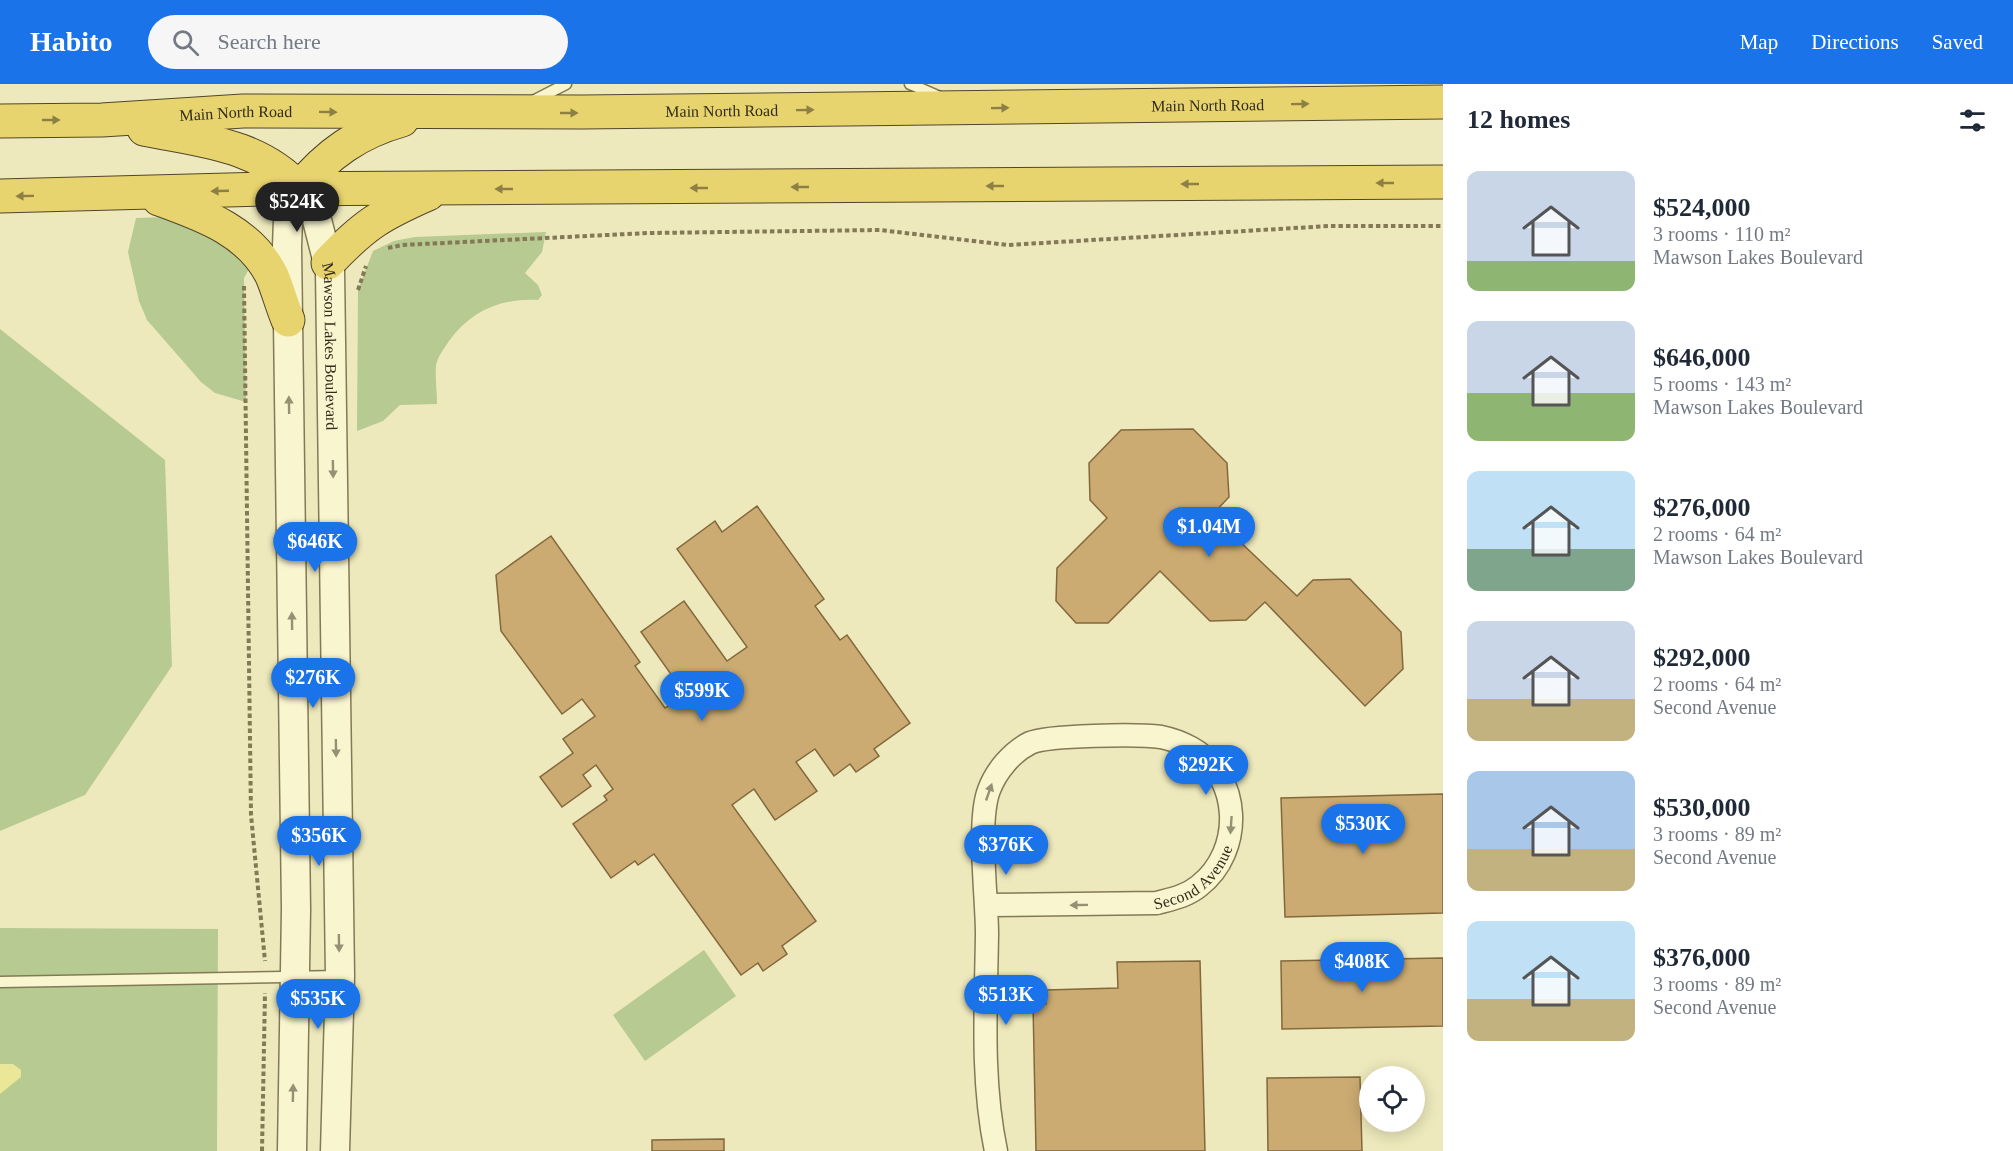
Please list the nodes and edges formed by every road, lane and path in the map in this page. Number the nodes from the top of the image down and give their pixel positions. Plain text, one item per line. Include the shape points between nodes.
1 (566, 84) edge
2 (910, 84) edge
3 (1443, 102) edge
4 (964, 108) junction
5 (426, 113) junction
6 (509, 113) junction
7 (102, 120) junction
8 (0, 121) edge
9 (1443, 182) edge
10 (299, 189) junction
11 (438, 189) junction
12 (144, 194) junction
13 (0, 196) edge
14 (1443, 226) edge
15 (382, 249) dead end
16 (254, 252) junction
17 (328, 263) junction
18 (288, 320) junction
19 (987, 905) junction
20 (340, 976) junction
21 (296, 977) junction
22 (266, 978) junction
23 (0, 982) edge
24 (262, 1151) edge
25 (292, 1151) edge
26 (335, 1151) edge
27 (996, 1151) edge

1 - 6 lane
2 - 4 lane
4 -> 3 highway, Main North Road
6 -> 4 highway, Main North Road
5 - 6 highway, Main North Road
7 -> 5 highway, Main North Road via 243,111
5 - 10 highway via 375,128 350,142 322,162
8 -> 7 highway, Main North Road
7 - 10 highway via 241,149 273,166
9 -> 11 highway
10 - 11 highway
10 -> 12 highway
10 - 17 street, Mawson Lakes Boulevard via 316,216
10 - 18 street via 287,225
11 - 17 highway via 376,218
12 -> 13 highway
12 - 16 highway via 232,230
14 - 15 path via 1329,226 1008,245 880,230 636,234 402,244
16 - 18 highway via 272,276
16 - 22 path via 244,278 251,815
17 -> 20 street, Mawson Lakes Boulevard
21 -> 18 street
19 -> 19 street, Second Avenue via 984,824 989,790 1006,762 1030,743 1052,737 1159,737 1191,748 1205,758 1222,780 1232,816 1228,846 1212,874 1181,897 1158,903
19 - 27 street, Second Avenue via 987,1113
20 - 21 lane
20 - 26 street, Mawson Lakes Boulevard
21 - 22 lane
25 -> 21 street
22 - 23 lane
22 - 24 path

